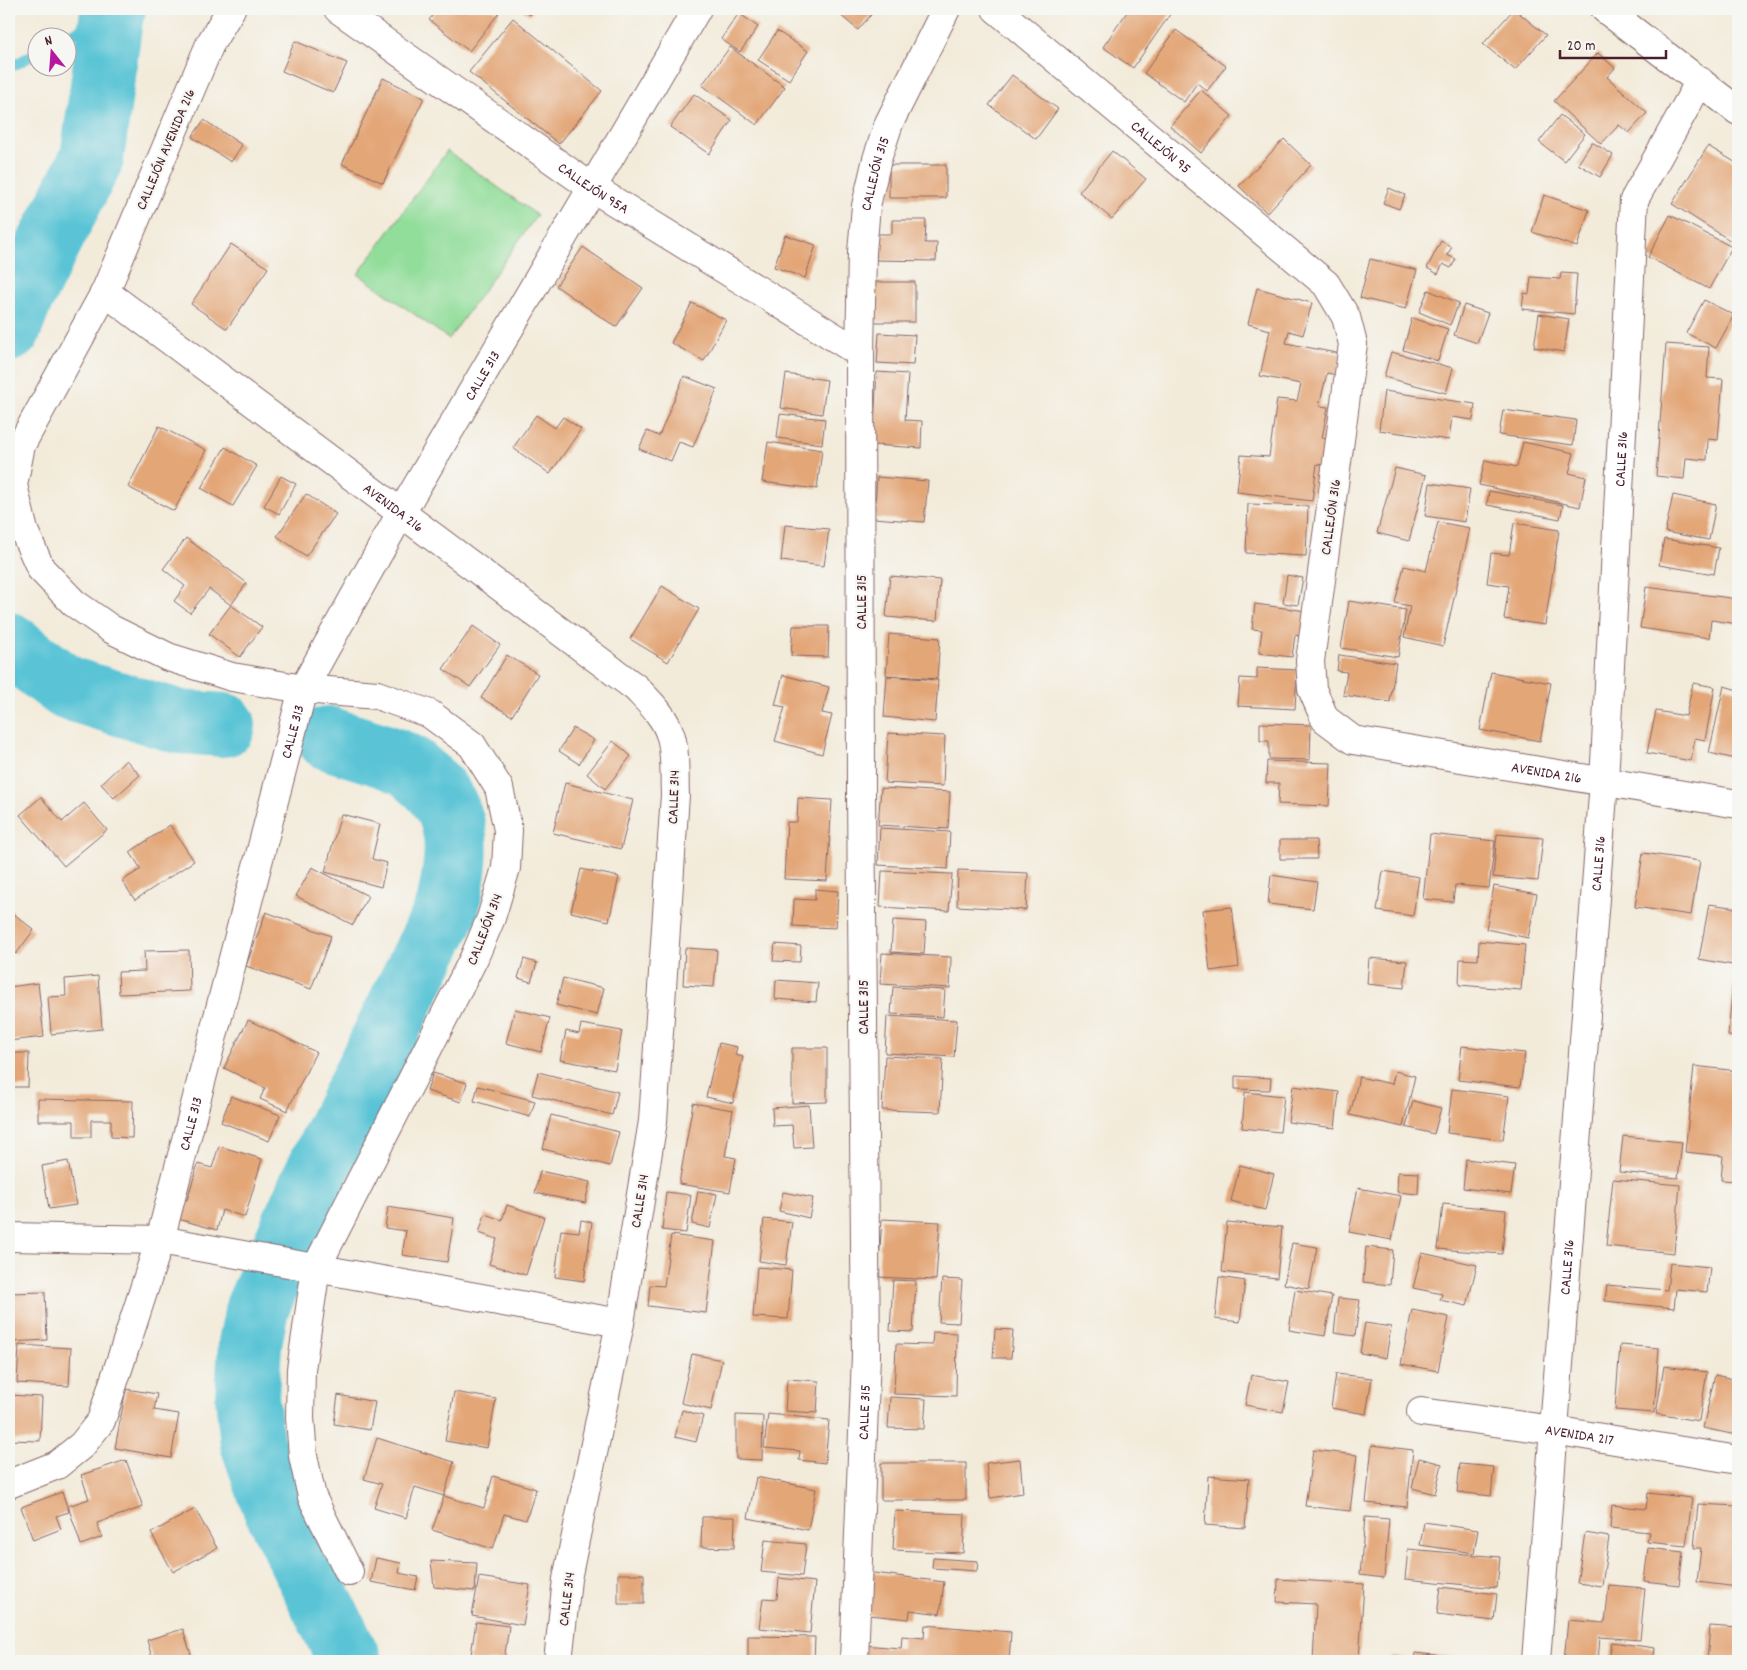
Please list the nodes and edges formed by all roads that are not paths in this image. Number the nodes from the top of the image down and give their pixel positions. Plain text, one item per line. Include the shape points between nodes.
1 (231, 9) edge
2 (338, 9) edge
3 (697, 9) edge
4 (946, 9) edge
5 (996, 9) edge
6 (1605, 9) edge
7 (1700, 81) junction
8 (1738, 111) edge
9 (591, 187) junction
10 (1326, 284) joint
11 (105, 292) junction
12 (860, 353) junction
13 (401, 513) junction
14 (303, 689) junction
15 (671, 734) joint
16 (1353, 740) joint
17 (1604, 782) junction
18 (1738, 804) edge
19 (9, 1237) edge
20 (160, 1240) junction
21 (307, 1267) junction
22 (620, 1323) junction
23 (1421, 1412) dead end
24 (1553, 1430) junction
25 (1738, 1460) edge
26 (9, 1484) edge
27 (348, 1572) dead end
28 (558, 1661) edge
29 (854, 1661) edge
30 (1536, 1661) edge

1 - 11 street, CALLEJÓN AVENIDA 216 via 210,44
2 - 9 street, CALLEJÓN 95A
3 - 9 street, CALLE 313
4 - 12 street, CALLEJÓN 315 via 889,123 877,159 866,206
5 - 10 street, CALLEJÓN 95
6 - 7 street
7 - 8 street
7 - 17 street, CALLE 316 via 1634,200
9 - 12 street, CALLEJÓN 95A
9 - 13 street, CALLE 313
10 - 16 street, CALLEJÓN 316 via 1346,318 1353,344 1310,661 1312,689 1325,719
11 - 13 street, AVENIDA 216
11 - 14 street, CALLEJÓN AVENIDA 216 via 21,445 13,485 24,531 41,569 74,603 111,629 168,657 232,676
12 - 29 street, CALLE 315 via 866,1356
13 - 14 street, CALLE 313
13 - 15 street, AVENIDA 216 via 636,688 657,710
14 - 20 street, CALLE 313
14 - 21 street, CALLEJÓN 314 via 377,695 430,714 472,745 499,788 508,830 506,868 491,918 474,958
15 - 22 street, CALLE 314 via 675,796 652,1121
16 - 17 street, AVENIDA 216
17 - 18 street, AVENIDA 216
17 - 24 street, CALLE 316
19 - 20 street
20 - 21 street
20 - 26 street, CALLE 313 via 101,1421 82,1445 57,1465
21 - 22 street
21 - 27 street, CALLEJÓN 314 via 301,1368 302,1456 312,1497
22 - 28 street, CALLE 314 via 567,1579
23 - 24 street, AVENIDA 217
24 - 25 street, AVENIDA 217
24 - 30 street, CALLE 316

